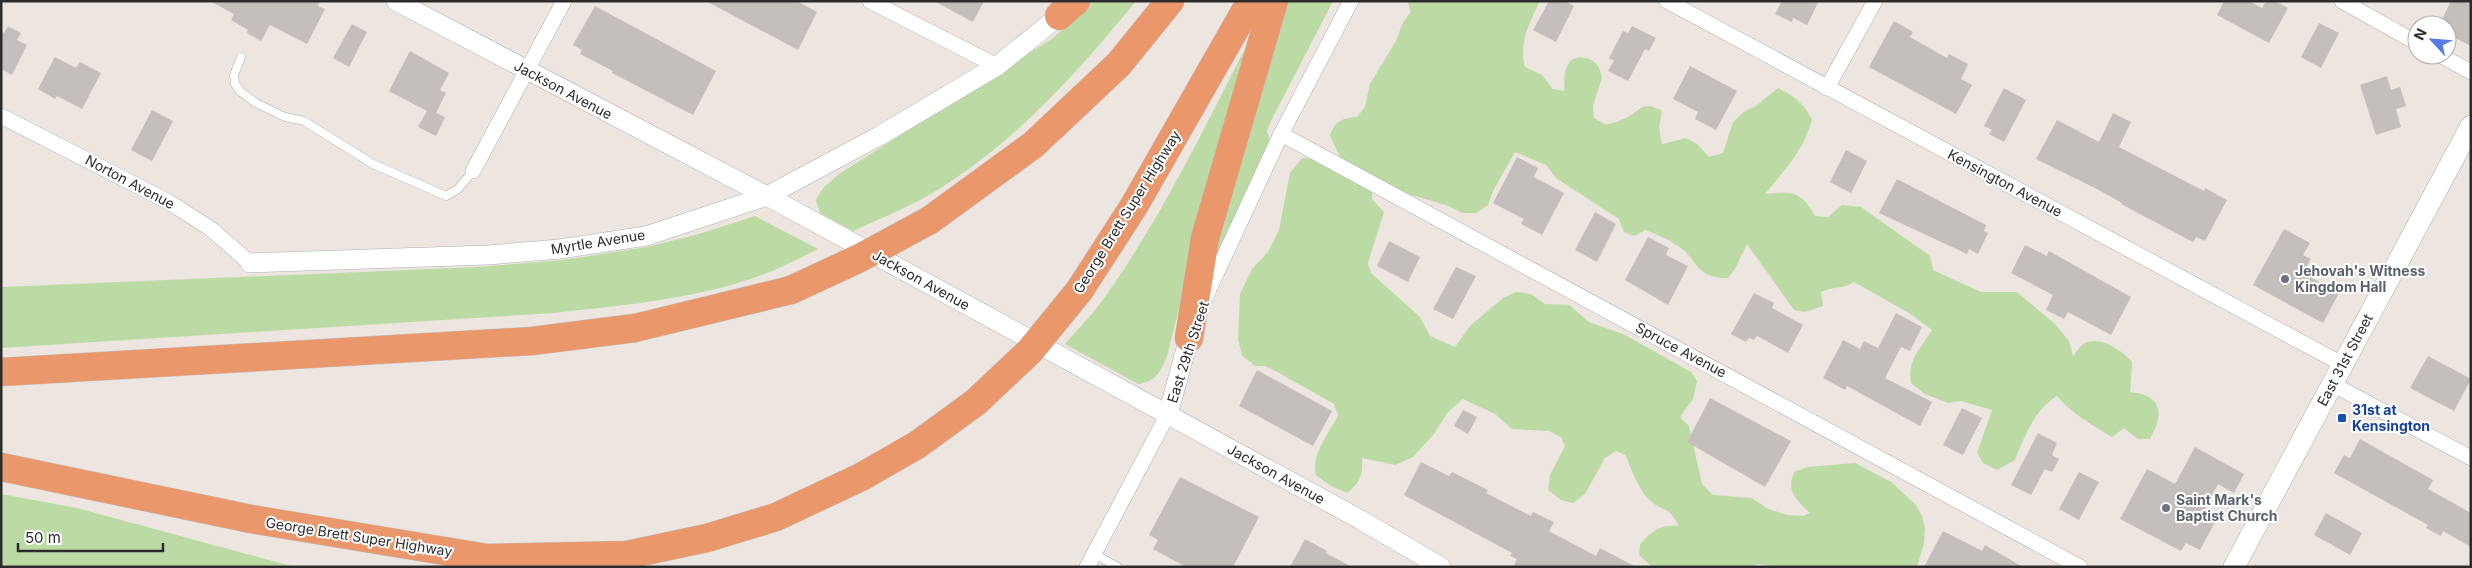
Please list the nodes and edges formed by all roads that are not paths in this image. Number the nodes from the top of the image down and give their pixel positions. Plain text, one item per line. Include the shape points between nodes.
1 (396, 1) edge
2 (564, 1) edge
3 (870, 1) edge
4 (1170, 1) edge
5 (1251, 1) edge
6 (1274, 1) edge
7 (1351, 1) edge
8 (1667, 1) edge
9 (1875, 1) edge
10 (2342, 1) edge
11 (1068, 6) edge
12 (2407, 37) edge
13 (241, 57) dead end
14 (2457, 64) edge
15 (997, 66) junction
16 (527, 71) junction
17 (2471, 72) edge
18 (1827, 88) junction
19 (1, 116) edge
20 (2470, 129) edge
21 (1281, 134) junction
22 (473, 171) joint
23 (767, 196) junction
24 (250, 262) joint
25 (1189, 338) junction
26 (2342, 364) junction
27 (1, 372) edge
28 (2332, 384) junction
29 (1168, 414) junction
30 (2471, 458) edge
31 (1, 467) edge
32 (1090, 560) edge
33 (1118, 567) edge
34 (1441, 567) edge
35 (2080, 567) edge
36 (2234, 567) edge

1 - 16 street, Jackson Avenue
2 - 16 street
3 - 15 street
4 - 27 highway, bridge via 1119,64 1033,145 930,220 791,290 635,328 532,341
5 - 31 highway, George Brett Super Highway, bridge via 1134,206 1079,291 1030,350 976,402 917,445 861,478 776,517 707,538 627,555 487,558 252,519
6 - 25 highway via 1205,238
7 - 21 street
8 - 18 street, Kensington Avenue
9 - 18 street
10 - 12 street
11 - 15 street
13 - 22 lane via 234,75 235,84 242,92 285,117 304,121 373,164 446,196 458,189
14 - 17 street
15 - 23 street, Myrtle Avenue via 879,136
16 - 22 street
16 - 23 street, Jackson Avenue
18 - 26 street, Kensington Avenue
19 - 24 street, Norton Avenue via 170,202 211,229
20 - 26 main road, East 31st Street
21 - 25 street, East 29th Street via 1212,280
21 - 35 street, Spruce Avenue
23 - 24 street, Myrtle Avenue via 646,236 560,249 488,255
23 - 29 street, Jackson Avenue
25 - 29 street, East 29th Street
26 - 28 main road, East 31st Street
28 - 30 street
28 - 36 main road, East 31st Street
29 - 32 street, East 29th Street
29 - 34 street, Jackson Avenue
32 - 33 lane

